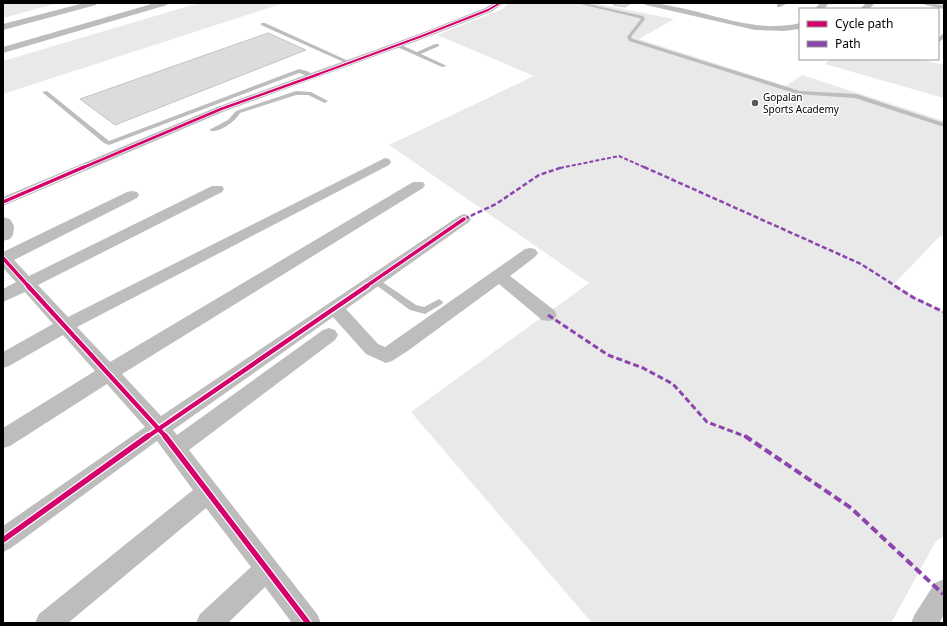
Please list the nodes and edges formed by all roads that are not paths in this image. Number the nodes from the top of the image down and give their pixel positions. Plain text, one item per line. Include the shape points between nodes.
1 (93, 3) edge
2 (164, 3) edge
3 (500, 3) edge
4 (578, 3) edge
5 (646, 3) edge
6 (928, 3) edge
7 (944, 7) edge
8 (263, 24) dead end
9 (799, 26) edge
10 (3, 27) edge
11 (397, 45) junction
12 (437, 45) dead end
13 (3, 50) edge
14 (416, 54) junction
15 (350, 63) junction
16 (444, 66) dead end
17 (313, 76) junction
18 (45, 92) dead end
19 (325, 101) dead end
20 (235, 109) junction
21 (944, 125) edge
22 (212, 130) dead end
23 (384, 162) dead end
24 (418, 185) dead end
25 (217, 189) dead end
26 (132, 195) dead end
27 (3, 202) edge
28 (464, 219) dead end
29 (3, 223) edge
30 (3, 235) edge
31 (530, 253) dead end
32 (3, 258) edge
33 (498, 276) junction
34 (375, 280) junction
35 (27, 284) junction
36 (3, 296) edge
37 (438, 302) dead end
38 (334, 307) junction
39 (548, 315) dead end
40 (65, 326) junction
41 (329, 335) dead end
42 (3, 361) edge
43 (108, 373) junction
44 (159, 428) junction
45 (3, 439) edge
46 (174, 449) junction
47 (208, 492) junction
48 (3, 540) edge
49 (267, 570) junction
50 (944, 592) edge
51 (48, 623) edge
52 (209, 623) edge
53 (308, 623) edge
54 (924, 623) edge

1 - 10 street
2 - 13 street
3 - 11 street
4 - 21 lane via 643,19 629,37 631,40 799,93 856,96
5 - 9 street via 726,22 770,29 782,30
6 - 7 street
8 - 15 lane
11 - 14 lane
11 - 15 street
12 - 14 lane
14 - 16 lane
15 - 17 street
17 - 18 lane via 299,71 109,143
17 - 20 street
19 - 20 lane via 309,93 296,93
20 - 22 lane via 236,117
20 - 27 street
23 - 40 street
24 - 43 street
25 - 35 street
26 - 32 street
28 - 34 street
29 - 30 street
31 - 33 street
32 - 35 street
33 - 38 street via 386,356 372,349
33 - 39 street
34 - 37 lane via 413,308 425,311
34 - 38 street
35 - 36 street
35 - 40 street
38 - 44 street
40 - 42 street
40 - 43 street
41 - 46 street
43 - 44 street
43 - 45 street
44 - 46 street
44 - 48 street
46 - 47 street
47 - 49 street
47 - 51 street
49 - 52 street
49 - 53 street
50 - 54 street

